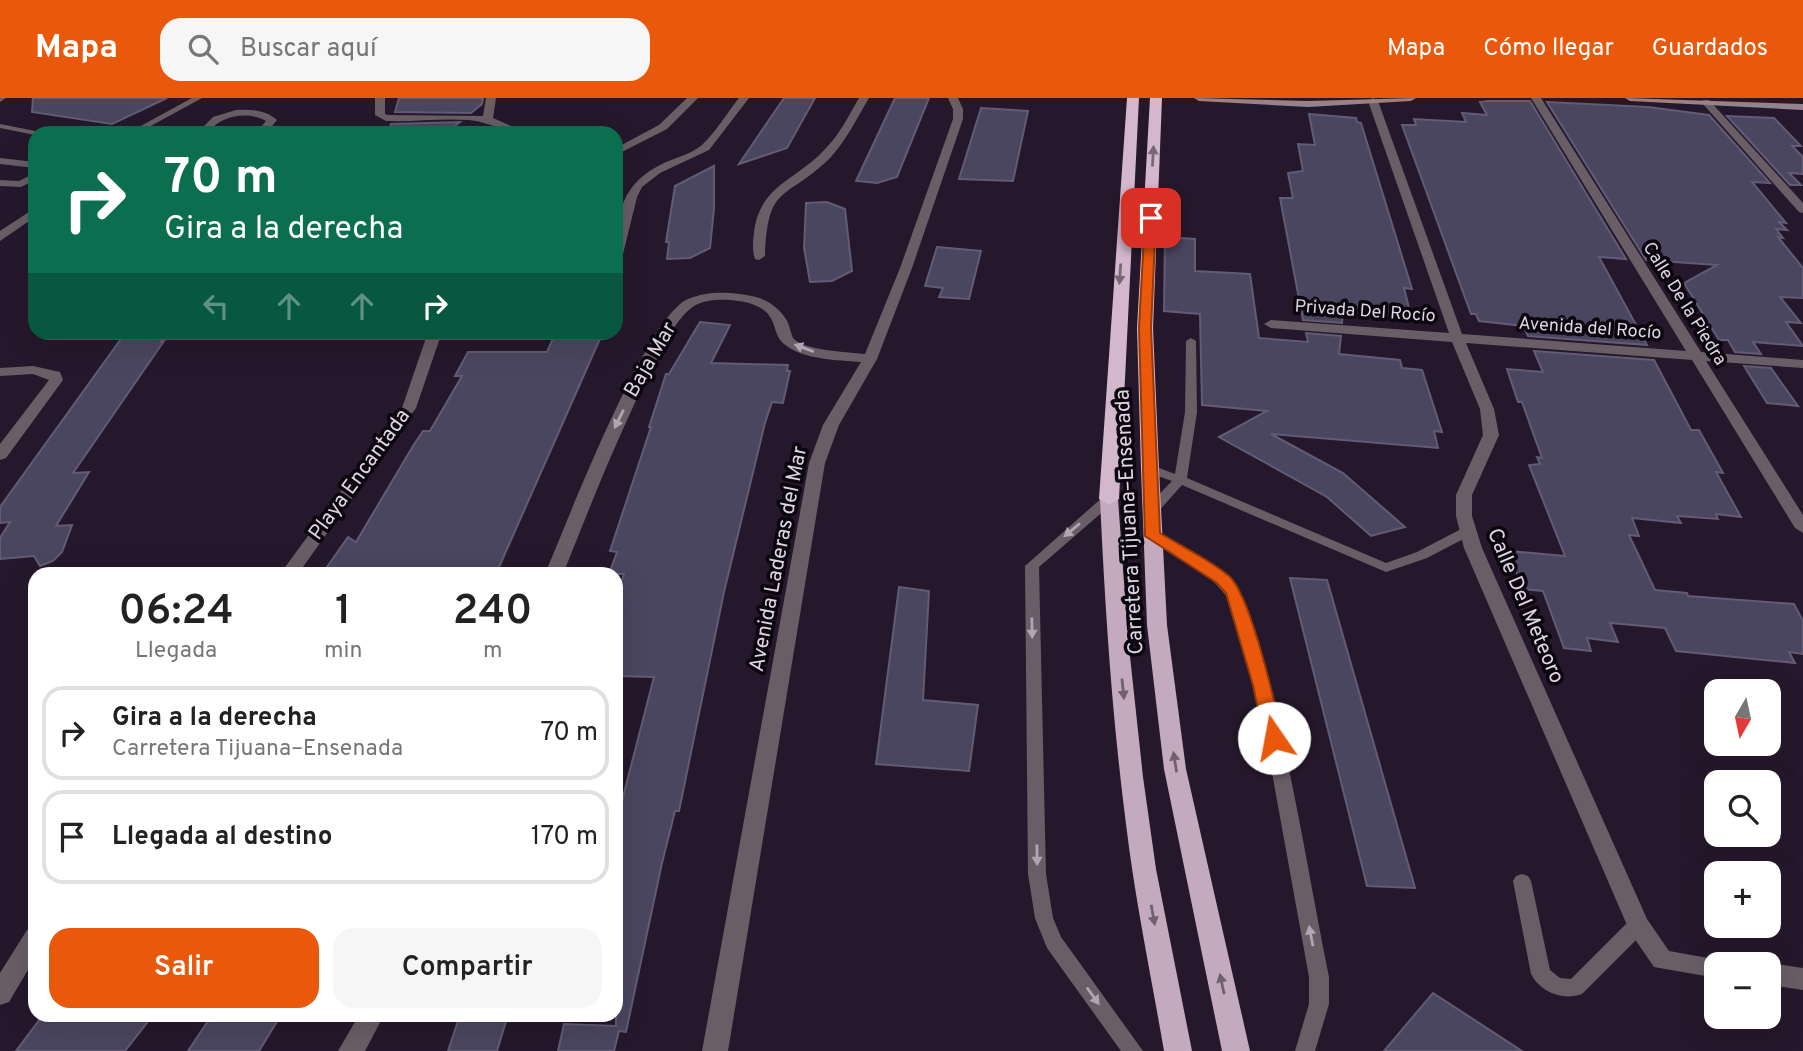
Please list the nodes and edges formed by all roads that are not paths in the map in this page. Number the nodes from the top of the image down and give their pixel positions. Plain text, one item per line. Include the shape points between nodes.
1 (198, 98) edge
2 (380, 98) edge
3 (491, 98) edge
4 (693, 98) edge
5 (744, 98) edge
6 (864, 98) edge
7 (953, 98) edge
8 (1199, 98) edge
9 (1411, 98) edge
10 (1536, 98) edge
11 (1629, 98) edge
12 (1373, 101) junction
13 (1706, 102) junction
14 (1133, 103) edge
15 (1156, 104) edge
16 (1803, 107) edge
17 (400, 118) junction
18 (488, 119) junction
19 (0, 126) edge
20 (145, 126) edge
21 (206, 126) edge
22 (267, 126) edge
23 (391, 126) edge
24 (505, 126) edge
25 (28, 132) edge
26 (623, 148) edge
27 (0, 161) edge
28 (28, 164) edge
29 (28, 180) edge
30 (0, 183) edge
31 (1803, 211) edge
32 (28, 216) edge
33 (623, 230) edge
34 (0, 237) edge
35 (759, 256) dead end
36 (1271, 324) dead end
37 (1457, 338) junction
38 (431, 340) edge
39 (1191, 341) dead end
40 (1695, 356) junction
41 (870, 359) junction
42 (1803, 364) edge
43 (0, 372) edge
44 (0, 455) edge
45 (1150, 469) junction
46 (1180, 480) junction
47 (1109, 499) junction
48 (1152, 510) junction
49 (1803, 528) edge
50 (1468, 531) junction
51 (1152, 536) junction
52 (294, 567) edge
53 (557, 567) edge
54 (1522, 881) dead end
55 (1638, 925) junction
56 (28, 948) edge
57 (1704, 966) edge
58 (1781, 976) edge
59 (1803, 979) edge
60 (0, 994) edge
61 (368, 1022) edge
62 (351, 1051) edge
63 (715, 1051) edge
64 (1133, 1051) edge
65 (1178, 1051) edge
66 (1236, 1051) edge
67 (1305, 1051) edge

1 - 20 lane
2 - 17 street via 380,115
3 - 18 street
4 - 26 street via 663,127
5 - 33 street via 705,148 656,170 637,185
6 - 35 street via 826,155 772,194 760,228
7 - 41 street, Avenida Laderas del Mar via 958,119
8 - 12 main road via 1296,104
9 - 12 main road
10 - 40 street, Calle De la Piedra
11 - 13 main road
12 - 37 street, Calle Del Meteoro
13 - 16 main road
13 - 31 street
14 -> 47 highway
45 -> 15 highway, Carretera Tijuana–Ensenada via 1145,328
17 - 18 street via 450,115
17 - 23 street
18 - 24 street
19 - 25 lane
21 - 22 street via 236,115 260,114 272,120
27 - 28 lane
29 - 30 lane
32 - 34 street
36 - 37 street, Privada Del Rocío
37 - 40 street, Avenida del Rocío
37 - 50 street, Calle Del Meteoro via 1487,409 1491,435 1464,495
38 - 52 street, Playa Encantada via 420,364 410,408
39 - 46 lane via 1191,412
40 - 42 street, Avenida del Rocío
40 - 49 street, Calle De la Piedra
41 -> 53 street, Baja Mar via 798,347 787,340 774,312 756,301 721,296 691,302 667,327 621,414
41 - 63 street, Avenida Laderas del Mar via 831,425 817,463
43 - 44 street via 33,370 55,375 56,380
45 - 46 lane
45 - 48 highway, Carretera Tijuana–Ensenada
46 - 48 lane
46 - 50 lane via 1386,568
47 -> 64 lane via 1032,566 1037,874 1044,918 1054,942
47 -> 65 highway, Carretera Tijuana–Ensenada via 1129,752 1144,867
48 - 51 highway, Carretera Tijuana–Ensenada
50 - 55 street, Calle Del Meteoro
66 -> 51 highway, Carretera Tijuana–Ensenada via 1175,769 1157,625
67 -> 51 lane via 1319,1004 1319,977 1269,712 1240,607 1223,579
54 - 55 lane via 1541,974 1561,988 1576,988
55 - 57 street, Calle Del Meteoro via 1662,960
56 - 60 street
58 - 59 street
61 - 62 street

